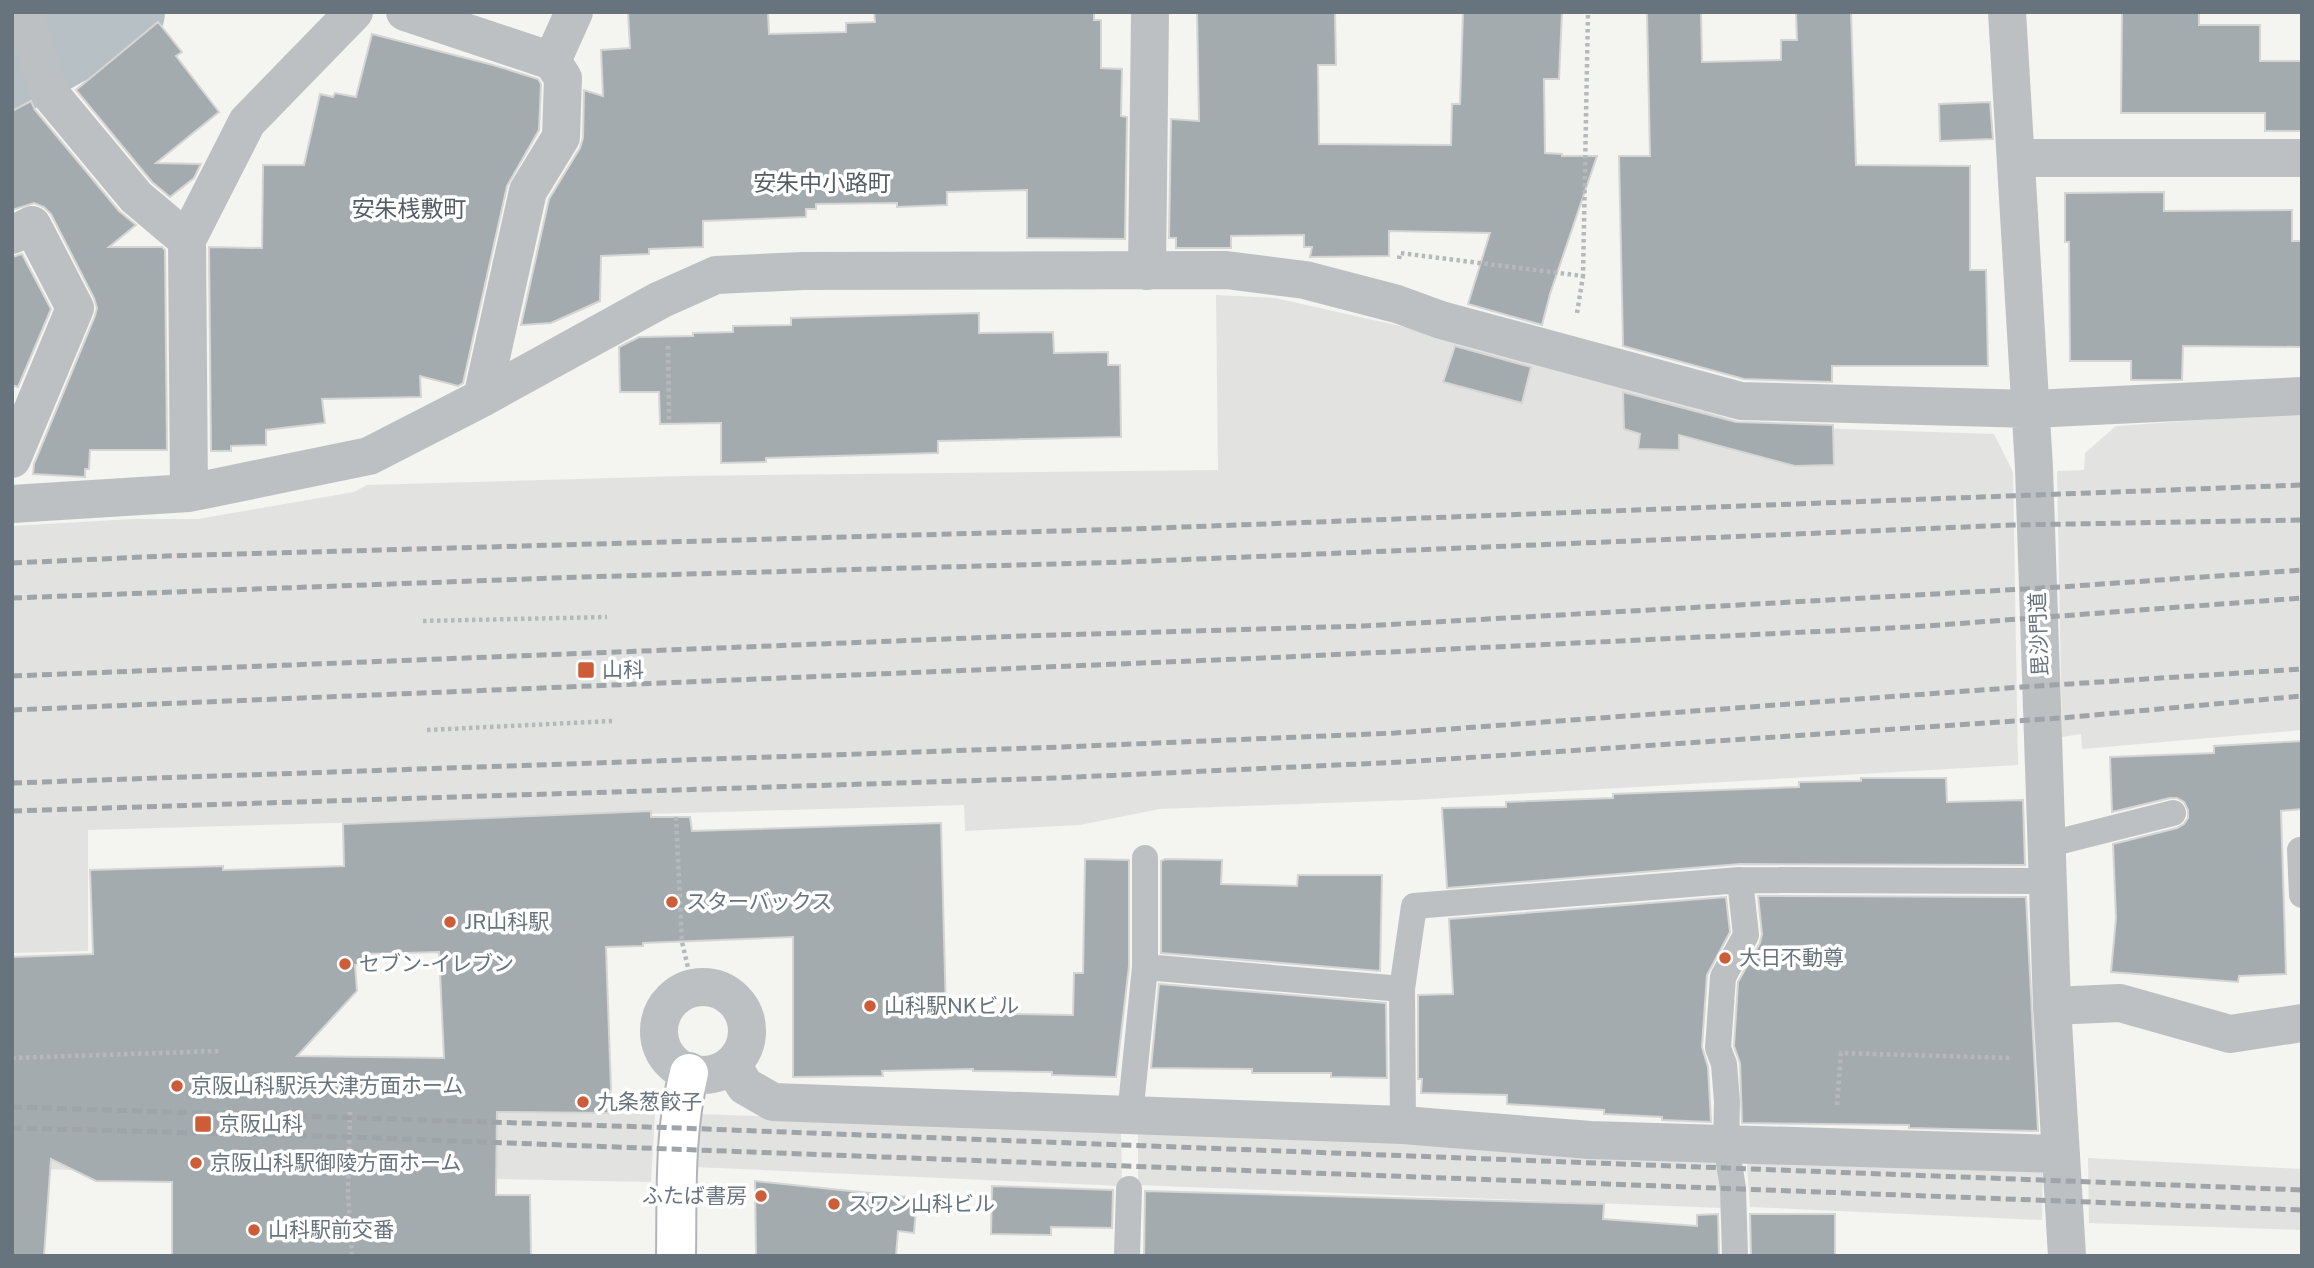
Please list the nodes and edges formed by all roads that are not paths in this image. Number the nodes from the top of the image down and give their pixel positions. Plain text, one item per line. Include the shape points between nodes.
1 (354, 12) edge
2 (405, 12) edge
3 (574, 12) edge
4 (1150, 12) edge
5 (2007, 12) edge
6 (28, 21) edge
7 (552, 61) junction
8 (2016, 158) junction
9 (2302, 158) edge
10 (12, 235) edge
11 (187, 240) junction
12 (1147, 271) junction
13 (2302, 396) edge
14 (482, 398) junction
15 (2031, 409) junction
16 (12, 459) edge
17 (189, 493) junction
18 (12, 504) edge
19 (2173, 813) dead end
20 (2300, 850) edge
21 (1145, 858) dead end
22 (2046, 863) junction
23 (1740, 880) junction
24 (2302, 895) edge
25 (1145, 967) junction
26 (1402, 989) junction
27 (2052, 1006) junction
28 (2302, 1023) edge
29 (732, 1065) junction
30 (689, 1073) junction
31 (1130, 1116) junction
32 (1403, 1125) junction
33 (1726, 1145) junction
34 (2061, 1154) junction
35 (1129, 1189) dead end
36 (676, 1256) edge
37 (1127, 1256) edge
38 (1735, 1256) edge
39 (2067, 1256) edge

1 - 11 street via 247,122
2 - 7 street
3 - 7 street
4 - 12 street
5 - 8 street, 毘沙門道
6 - 11 street via 52,96 136,197
7 - 14 street via 563,78 561,137 528,191
8 - 9 street
8 - 15 street, 毘沙門道
10 - 16 street via 32,225 75,308
11 - 17 street
12 - 14 street via 716,275 660,300
12 - 15 street via 1226,270 1292,278 1741,401
13 - 15 street
14 - 17 street via 369,456
15 - 22 street, 毘沙門道
17 - 18 street
19 - 22 lane
20 - 24 lane
21 - 25 lane
22 - 23 lane
22 - 27 street, 毘沙門道
23 - 26 lane via 1414,906
23 - 33 lane via 1746,935 1723,977 1717,1048 1724,1064
25 - 26 lane
25 - 31 lane
26 - 32 lane
27 - 28 street via 2120,1003 2230,1034
27 - 34 street, 毘沙門道
29 - 30 street via 719,1073
29 - 30 street via 746,1040 742,1011 722,992 694,989 669,1003 659,1029 666,1056
29 - 31 street via 745,1086 773,1102
30 - 36 main road via 679,1128
31 - 32 street
32 - 33 street
33 - 34 street
33 - 38 lane via 1733,1188
34 - 39 street, 毘沙門道
35 - 37 lane

